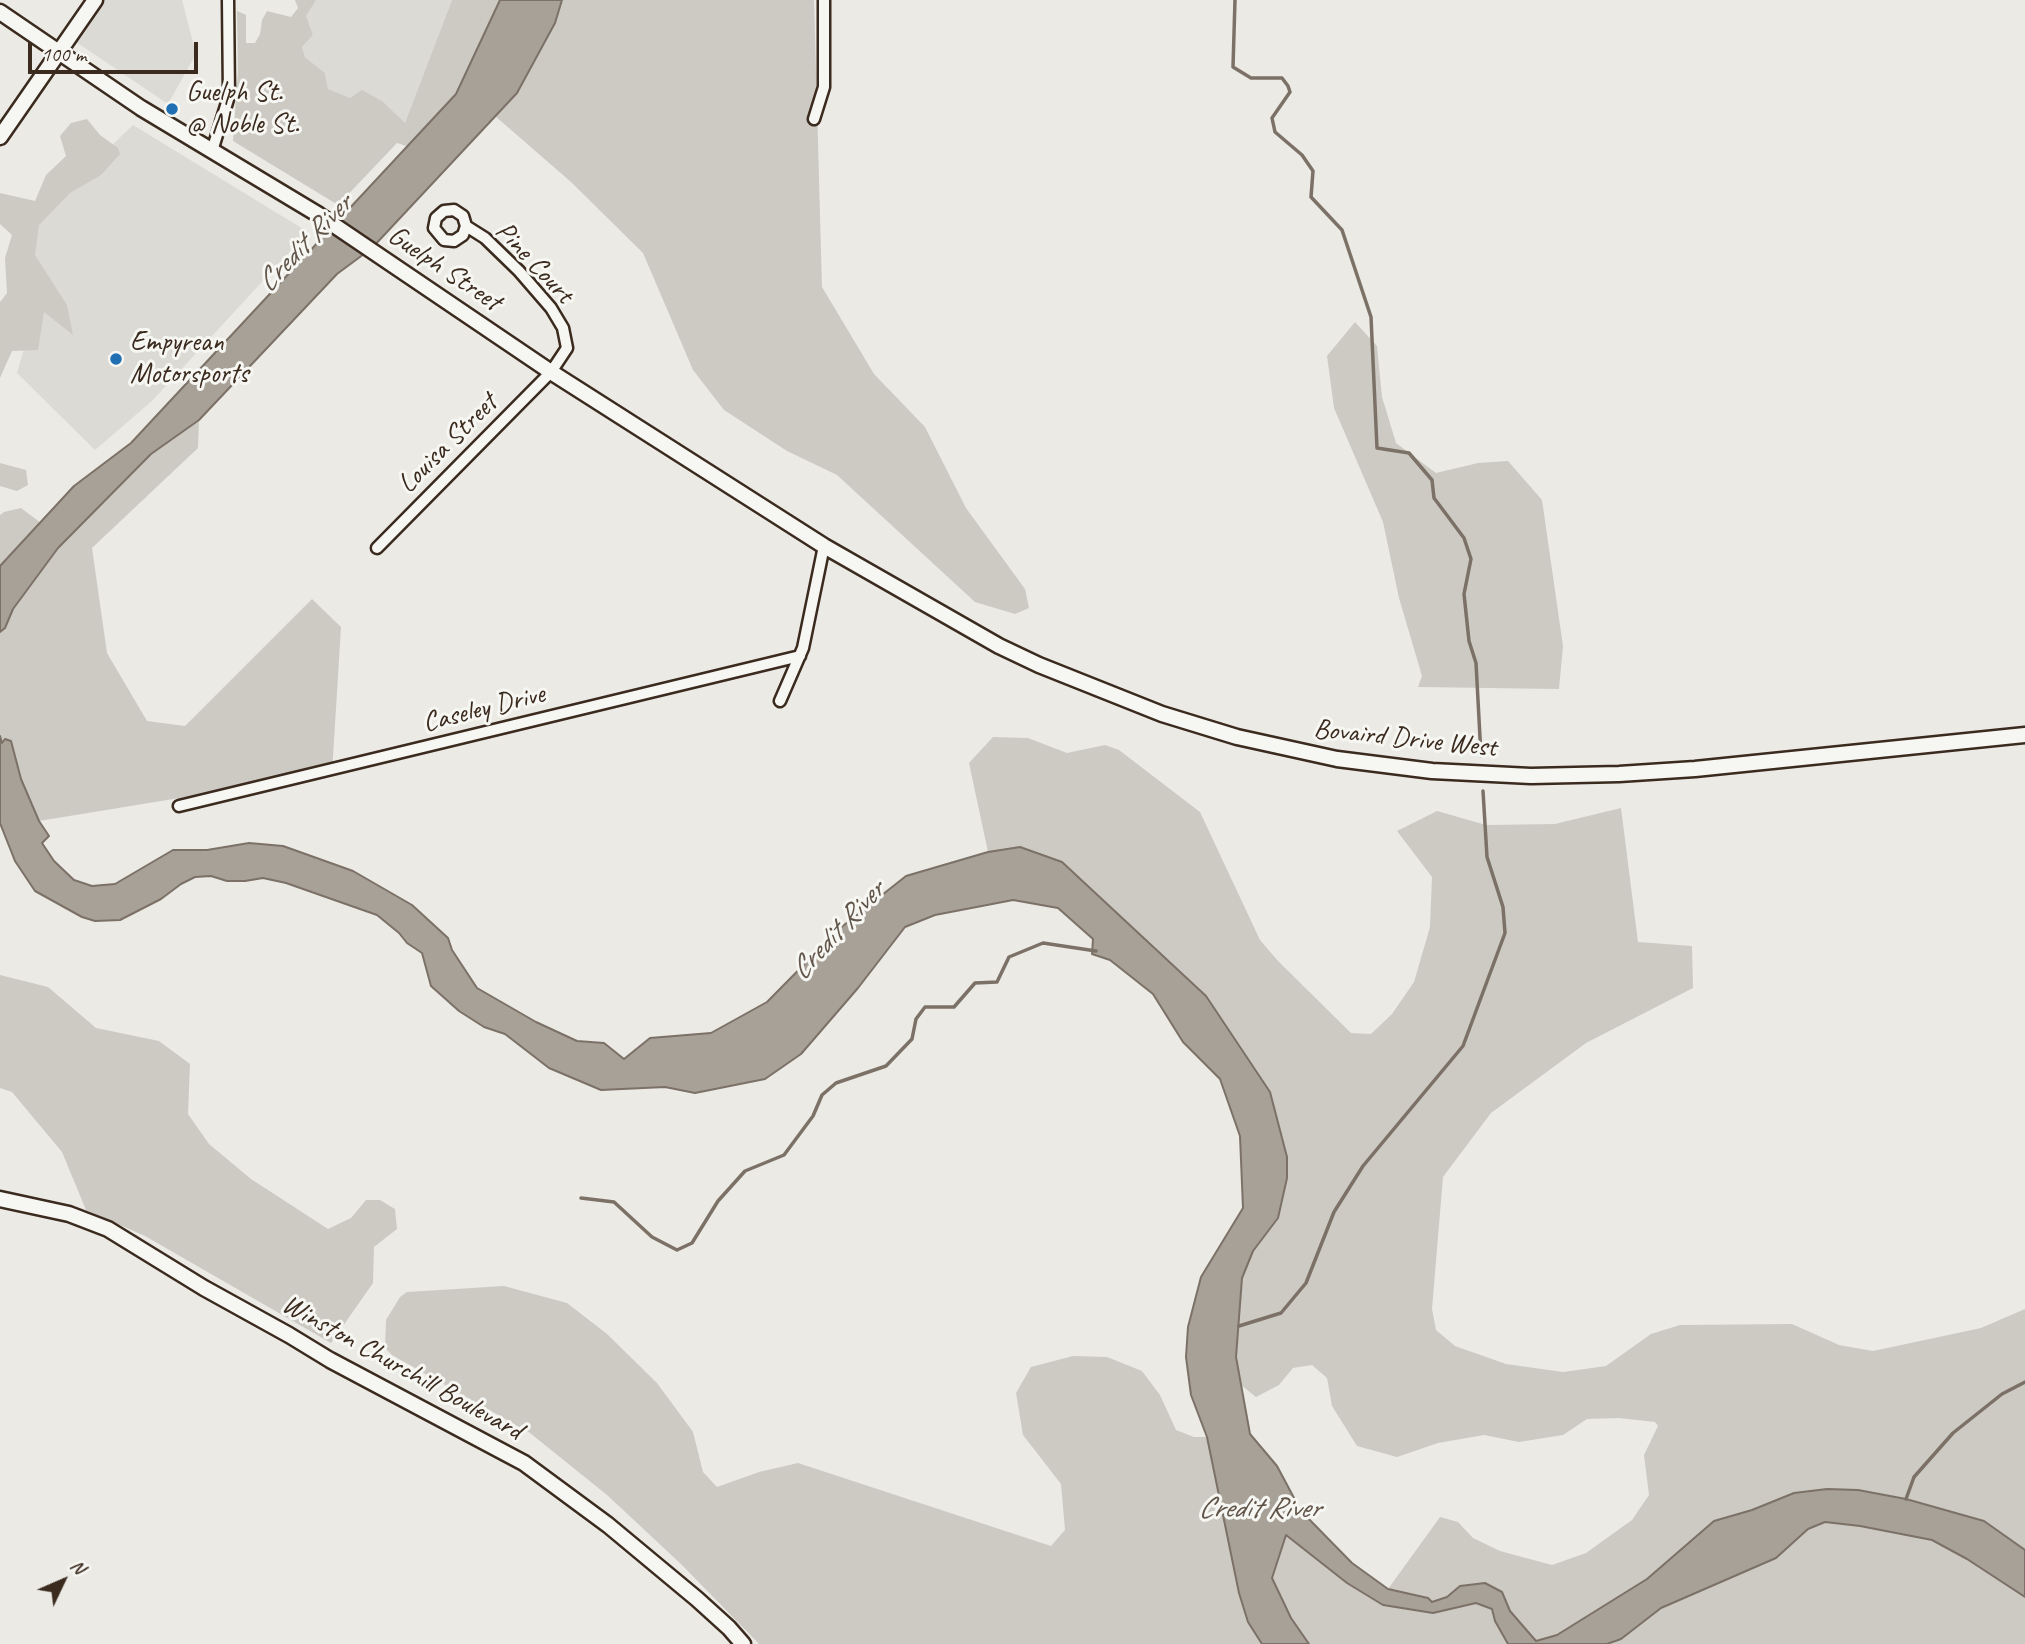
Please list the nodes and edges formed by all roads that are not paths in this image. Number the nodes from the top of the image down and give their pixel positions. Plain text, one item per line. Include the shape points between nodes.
1 (95, 0) edge
2 (228, 0) edge
3 (824, 0) edge
4 (0, 12) edge
5 (59, 52) junction
6 (814, 119) dead end
7 (0, 137) edge
8 (212, 151) junction
9 (466, 226) dead end
10 (551, 372) junction
11 (824, 546) junction
12 (377, 548) dead end
13 (800, 656) junction
14 (780, 701) dead end
15 (2025, 735) edge
16 (179, 806) dead end
17 (0, 1199) edge
18 (743, 1644) edge

1 - 5 main road
2 - 8 street via 229,96
3 - 6 street via 824,87
4 - 5 main road, Guelph Street
5 - 7 main road
5 - 8 main road, Guelph Street
8 - 10 main road, Guelph Street via 382,256
9 - 10 street, Pine Court via 519,271 551,308 567,348
10 - 11 main road, Guelph Street
10 - 12 street, Louisa Street
11 - 13 street
11 - 15 main road, Bovaird Drive West via 1039,665 1162,715 1307,754 1419,770 1531,776 1695,769
13 - 14 street
13 - 16 street, Caseley Drive
17 - 18 main road, Winston Churchill Boulevard via 69,1214 108,1229 330,1360 524,1463 608,1525

